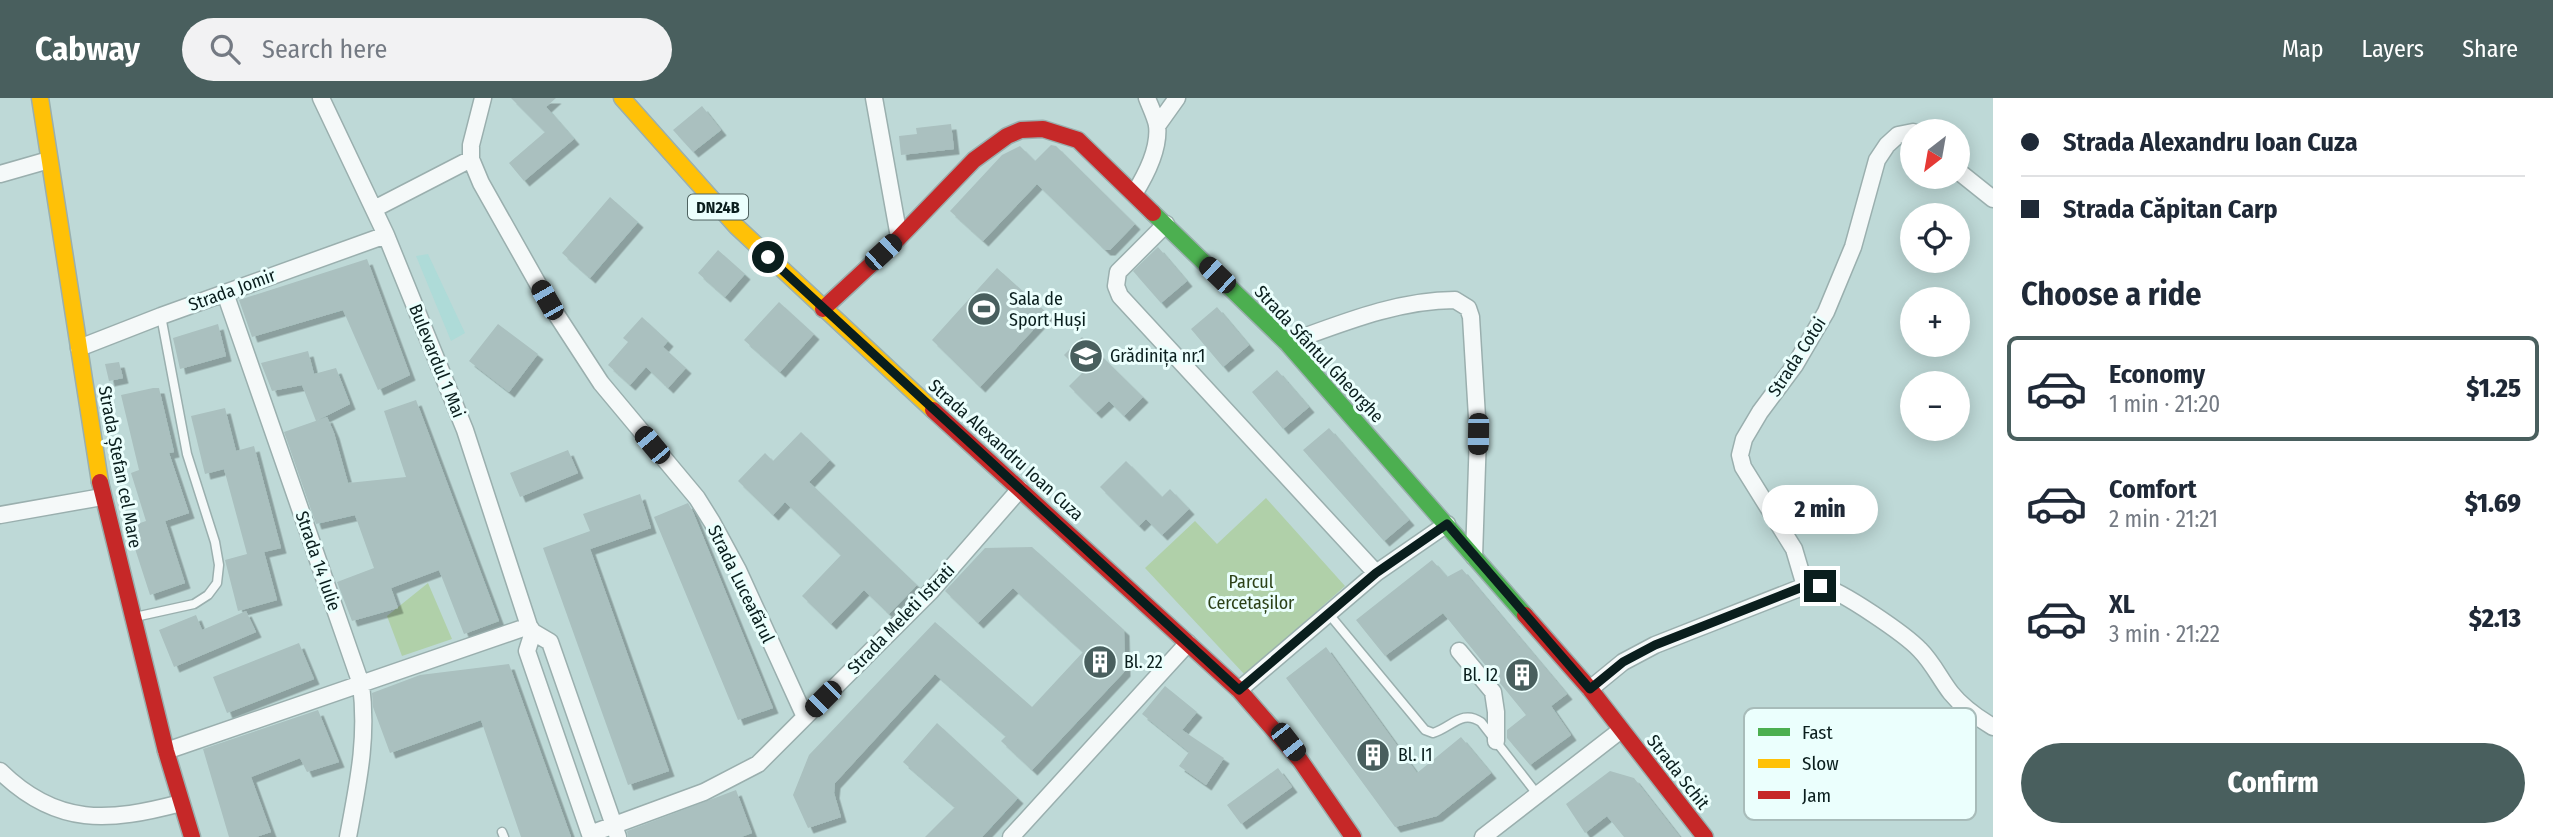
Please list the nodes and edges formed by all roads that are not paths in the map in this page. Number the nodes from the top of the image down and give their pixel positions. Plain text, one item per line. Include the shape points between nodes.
1 (40, 98) edge
2 (321, 98) edge
3 (483, 98) edge
4 (622, 98) edge
5 (1147, 98) edge
6 (1177, 98) edge
7 (877, 100) edge
8 (1157, 126) junction
9 (1900, 135) edge
10 (471, 159) junction
11 (49, 160) junction
12 (0, 174) edge
13 (1970, 181) edge
14 (1135, 194) junction
15 (1993, 199) edge
16 (374, 209) junction
17 (1166, 225) junction
18 (386, 235) junction
19 (899, 237) junction
20 (225, 293) junction
21 (822, 309) junction
22 (161, 316) junction
23 (1287, 343) junction
24 (79, 348) junction
25 (1020, 489) junction
26 (102, 497) junction
27 (0, 516) edge
28 (1447, 524) junction
29 (1474, 557) junction
30 (1376, 573) junction
31 (1805, 586) junction
32 (1328, 613) junction
33 (133, 618) junction
34 (531, 629) junction
35 (1188, 643) junction
36 (1459, 651) dead end
37 (361, 684) junction
38 (1590, 689) junction
39 (1239, 690) junction
40 (1966, 708) edge
41 (806, 717) junction
42 (1976, 717) edge
43 (1993, 727) edge
44 (1621, 730) junction
45 (1496, 741) junction
46 (166, 751) junction
47 (0, 771) edge
48 (1537, 794) junction
49 (181, 803) junction
50 (616, 832) edge
51 (591, 835) edge
52 (192, 837) edge
53 (348, 837) edge
54 (1011, 837) edge
55 (1353, 837) edge
56 (1483, 837) edge
57 (1705, 837) edge

1 - 11 main road, Strada Ștefan cel Mare
2 - 16 street, Bulevardul 1 Mai
3 - 10 street
4 - 21 main road, Strada Alexandru Ioan Cuza / DN24B via 736,226
5 - 8 street
6 - 8 street
7 - 19 street
8 - 14 street via 1147,174
9 - 31 street, Strada Cotoi via 1877,160 1853,247 1826,312 1760,412 1740,455 1794,549
10 - 16 street
10 - 41 street, Strada Luceafărul via 547,300 601,383 712,522
11 - 12 street
11 - 24 main road, Strada Ștefan cel Mare
13 - 15 street
14 - 17 main road, Strada Sfântul Gheorghe
14 - 19 main road, Strada Sfântul Gheorghe via 1078,140 1048,129 1021,130 993,144
16 - 18 street, Bulevardul 1 Mai
17 - 23 main road, Strada Sfântul Gheorghe
17 - 30 street via 1118,272 1115,286 1120,296
18 - 20 street, Strada Jomir
18 - 34 street, Bulevardul 1 Mai via 465,430
19 - 21 main road, Strada Sfântul Gheorghe
20 - 22 street, Strada Jomir
20 - 37 street, Strada 14 Iulie
21 - 25 main road, Strada Alexandru Ioan Cuza / DN24B
22 - 24 street, Strada Jomir
22 - 33 lane via 187,454 215,542 218,583 194,604
23 - 28 main road, Strada Sfântul Gheorghe
23 - 29 street via 1361,316 1447,300 1468,308 1477,424
24 - 26 main road, Strada Ștefan cel Mare
25 - 35 main road, Strada Alexandru Ioan Cuza / DN24B
25 - 41 street, Strada Meleti Istrati via 931,591
26 - 27 street
26 - 33 main road, Strada Ștefan cel Mare
28 - 29 main road, Strada Sfântul Gheorghe
28 - 30 street
29 - 38 main road, Strada Sfântul Gheorghe
30 - 32 street
31 - 38 street via 1655,645 1623,662
31 - 40 street via 1833,590 1918,647
32 - 39 street
32 - 45 lane via 1425,730 1433,733 1461,717 1473,716
33 - 46 main road, Strada Ștefan cel Mare
34 - 37 street
34 - 50 street, Bulevardul 1 Mai via 550,642
34 - 51 street, Bulevardul 1 Mai via 527,651
35 - 39 main road, Strada Alexandru Ioan Cuza / DN24B
35 - 54 street
36 - 45 street via 1493,692
37 - 46 street
37 - 53 street, Strada 14 Iulie via 363,755
38 - 44 main road, Strada Sfântul Gheorghe
39 - 55 main road, Strada Alexandru Ioan Cuza / DN24B via 1308,768
41 - 50 street, Strada Meleti Istrati via 742,774
42 - 43 street
44 - 48 street
44 - 57 main road, Strada Schit
45 - 48 lane
46 - 49 main road, Strada Ștefan cel Mare
47 - 49 street via 31,797 80,816 138,815
48 - 56 street
49 - 52 main road, Strada Ștefan cel Mare
50 - 51 street, Strada Meleti Istrati

